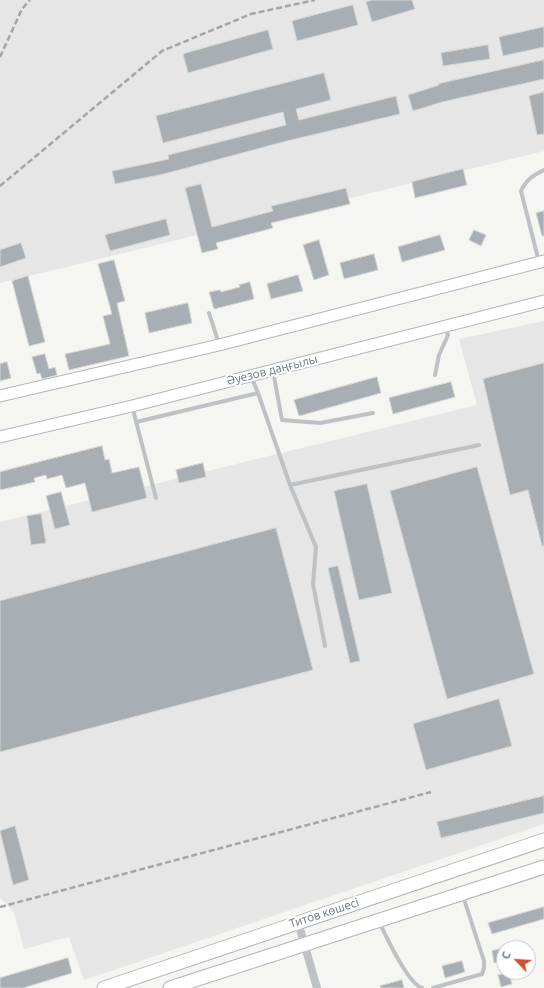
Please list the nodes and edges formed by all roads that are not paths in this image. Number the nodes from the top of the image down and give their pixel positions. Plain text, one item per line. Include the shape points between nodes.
1 (544, 170) edge
2 (541, 262) edge
3 (544, 301) edge
4 (210, 313) dead end
5 (444, 326) junction
6 (219, 345) junction
7 (273, 370) junction
8 (435, 375) dead end
9 (251, 376) junction
10 (258, 393) junction
11 (0, 396) edge
12 (132, 406) junction
13 (373, 413) dead end
14 (136, 422) junction
15 (0, 437) edge
16 (479, 445) dead end
17 (290, 485) junction
18 (156, 498) dead end
19 (325, 646) dead end
20 (544, 840) edge
21 (544, 867) edge
22 (462, 893) junction
23 (378, 920) junction
24 (298, 922) junction
25 (305, 944) junction
26 (104, 988) edge
27 (170, 988) edge
28 (317, 988) edge
29 (422, 988) edge
30 (433, 988) edge

1 - 2 lane via 529,179 521,191
2 - 6 main road
3 - 5 main road, Әуезов даңғылы
4 - 6 lane
5 - 7 main road, Әуезов даңғылы
5 - 8 lane via 448,335 439,355
6 - 11 main road
7 - 9 main road, Әуезов даңғылы
7 - 13 lane via 282,420 320,423
9 - 10 lane
9 - 12 main road, Әуезов даңғылы
10 - 14 lane
10 - 17 lane
12 - 14 lane
12 - 15 main road, Әуезов даңғылы
14 - 18 lane
16 - 17 lane
17 - 19 lane via 316,547 313,584
20 - 24 highway, Титов көшесі
21 - 22 highway, Титов көшесі
22 - 23 highway, Титов көшесі
22 - 30 lane via 484,968 482,974
23 - 25 highway, Титов көшесі
23 - 29 lane via 409,978
24 - 25 street
24 - 26 highway, Титов көшесі
25 - 27 highway, Титов көшесі
25 - 28 street

